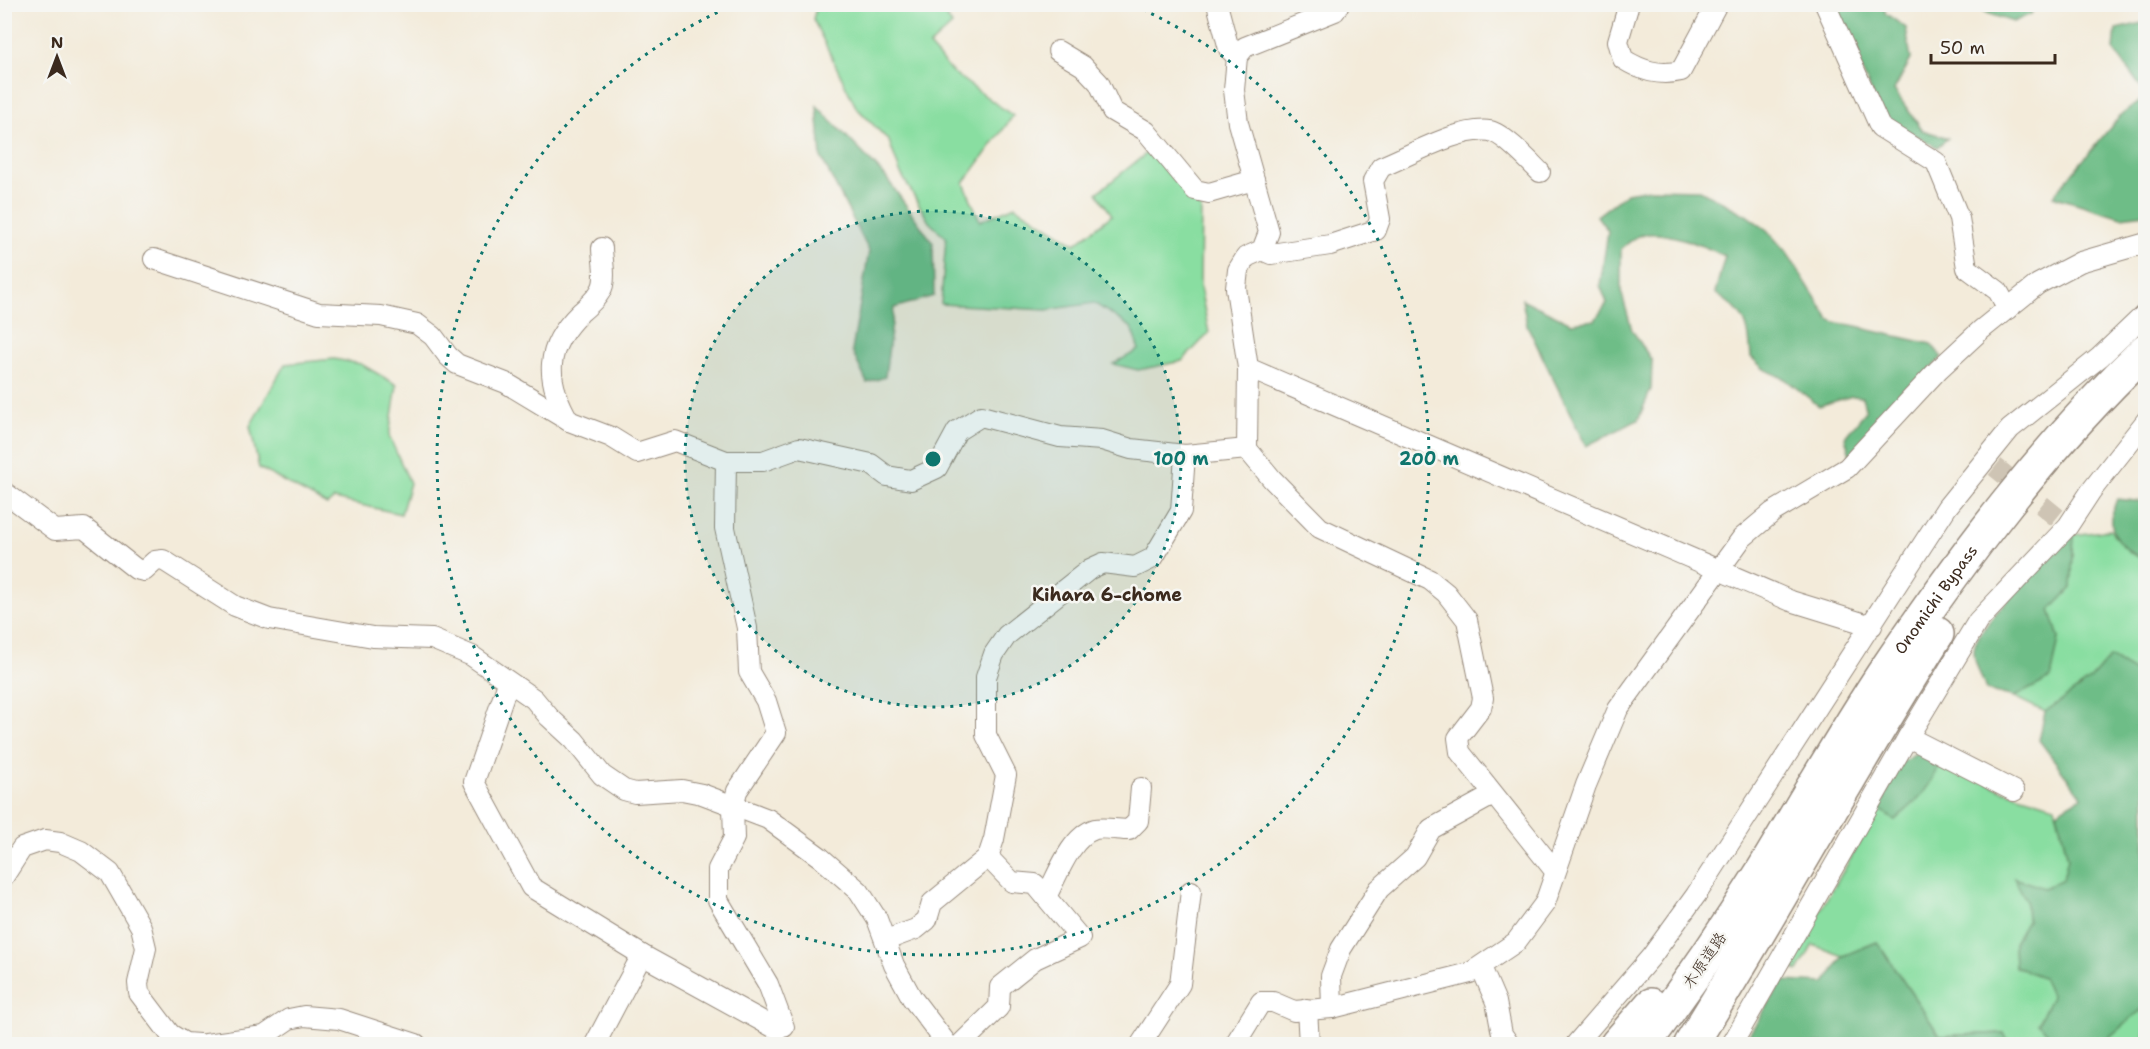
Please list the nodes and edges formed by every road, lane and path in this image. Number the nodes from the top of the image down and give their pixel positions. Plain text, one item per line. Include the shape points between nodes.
1 (1217, 4) edge
2 (1339, 4) edge
3 (1629, 4) edge
4 (1717, 4) edge
5 (1825, 4) edge
6 (1058, 51) dead end
7 (1237, 57) junction
8 (1540, 172) dead end
9 (1254, 180) junction
10 (2145, 243) edge
11 (602, 248) dead end
12 (1262, 250) junction
13 (154, 259) dead end
14 (2008, 309) junction
15 (2145, 313) edge
16 (2145, 350) edge
17 (2145, 366) edge
18 (1248, 368) junction
19 (569, 421) junction
20 (2145, 421) edge
21 (1247, 449) junction
22 (1185, 455) junction
23 (726, 461) junction
24 (4, 492) edge
25 (1720, 570) junction
26 (1872, 626) junction
27 (508, 683) junction
28 (1908, 737) junction
29 (1141, 788) dead end
30 (2014, 792) dead end
31 (1493, 795) junction
32 (733, 807) junction
33 (988, 857) junction
34 (1555, 871) junction
35 (4, 876) edge
36 (1773, 880) junction
37 (1191, 891) dead end
38 (1046, 897) junction
39 (886, 940) junction
40 (642, 954) junction
41 (1482, 967) junction
42 (1332, 1008) junction
43 (1307, 1010) junction
44 (199, 1044) edge
45 (206, 1044) edge
46 (416, 1044) edge
47 (595, 1044) edge
48 (947, 1044) edge
49 (961, 1044) edge
50 (1141, 1044) edge
51 (1235, 1044) edge
52 (1309, 1044) edge
53 (1509, 1044) edge
54 (1576, 1044) edge
55 (1617, 1044) edge
56 (1644, 1044) edge
57 (1676, 1044) edge
58 (1691, 1044) edge
59 (1732, 1044) edge

1 - 7 street via 1229,49
2 - 7 street via 1335,11 1245,47
3 - 4 street via 1618,40 1623,60 1640,70 1668,74 1681,71
5 - 14 street via 1880,127 1936,162 1959,218 1967,268 1998,291
6 - 9 street via 1083,66 1099,83 1112,111 1146,131 1195,190 1209,193
7 - 9 street via 1234,90 1238,123
8 - 12 street via 1493,132 1471,131 1381,167 1373,181 1380,219 1376,230 1330,245 1270,254
9 - 12 street via 1269,232
10 - 14 street via 2080,262 2038,284
11 - 19 street via 604,284 598,296 562,331 551,359 559,404
12 - 18 street via 1246,257 1238,270 1236,288
13 - 19 street via 319,313 381,316 417,324 457,364 506,383
14 - 25 street via 1938,370 1847,468 1773,512 1742,538
15 - 26 street via 2100,357 2010,429 1990,463 1947,507
16 - 36 highway, Onomichi Bypass via 2099,394 1981,537 1883,675
17 - 36 highway, Onomichi Bypass via 2052,472 1997,545
18 - 21 street
18 - 25 street
19 - 23 street via 611,437 637,453 675,441
20 - 28 street via 1978,621
21 - 22 street
21 - 31 street via 1320,528 1430,580 1467,620 1483,698 1481,708 1458,738 1460,752
22 - 23 street via 1131,449 1102,440 1060,437 981,416 957,431 937,468 911,480 888,476 871,464 799,448 763,461
22 - 33 street via 1181,511 1153,558 1135,567 1103,562 1090,568 1007,635 994,654 986,677 986,735 1006,775
23 - 32 street via 725,528 747,628 749,672 766,701 776,733 737,791
24 - 27 street via 55,530 84,528 136,569 144,571 155,561 163,560 235,606 269,619 373,637 432,639 472,656
25 - 26 street via 1791,601
25 - 34 street via 1618,709
26 - 54 street via 1818,703 1755,808 1696,895 1651,957
27 - 32 street via 534,699 602,775 624,790 682,790
27 - 40 street via 474,782 531,887
28 - 30 street
28 - 59 street
29 - 38 street via 1138,821 1129,830 1096,829 1085,836 1073,848
31 - 34 street
31 - 42 street via 1431,829 1415,857 1378,889 1341,949 1331,976
32 - 39 street via 768,819 860,891
32 - 40 street via 734,838 718,869 718,900 768,984 784,1026 773,1027
33 - 38 street via 1012,882 1035,884
33 - 39 street via 932,903 927,920
34 - 41 street via 1545,903 1516,942
35 - 44 street via 22,848 45,840 81,851 110,873 141,927 146,948 139,993 170,1034 184,1043
36 - 55 highway via 1694,957
36 - 56 highway, 木原道路
36 - 57 highway, 木原道路 via 1719,987
36 - 58 highway via 1731,981
37 - 50 street via 1180,984
38 - 49 street via 1080,938 1035,959 1000,987 999,1007
39 - 48 street via 912,999
40 - 47 street
41 - 42 street
41 - 53 street via 1496,1002 1502,1035
42 - 43 street
43 - 51 street via 1294,1011 1274,1002 1261,1002
43 - 52 street
45 - 46 street via 264,1036 289,1018 303,1016 339,1019

